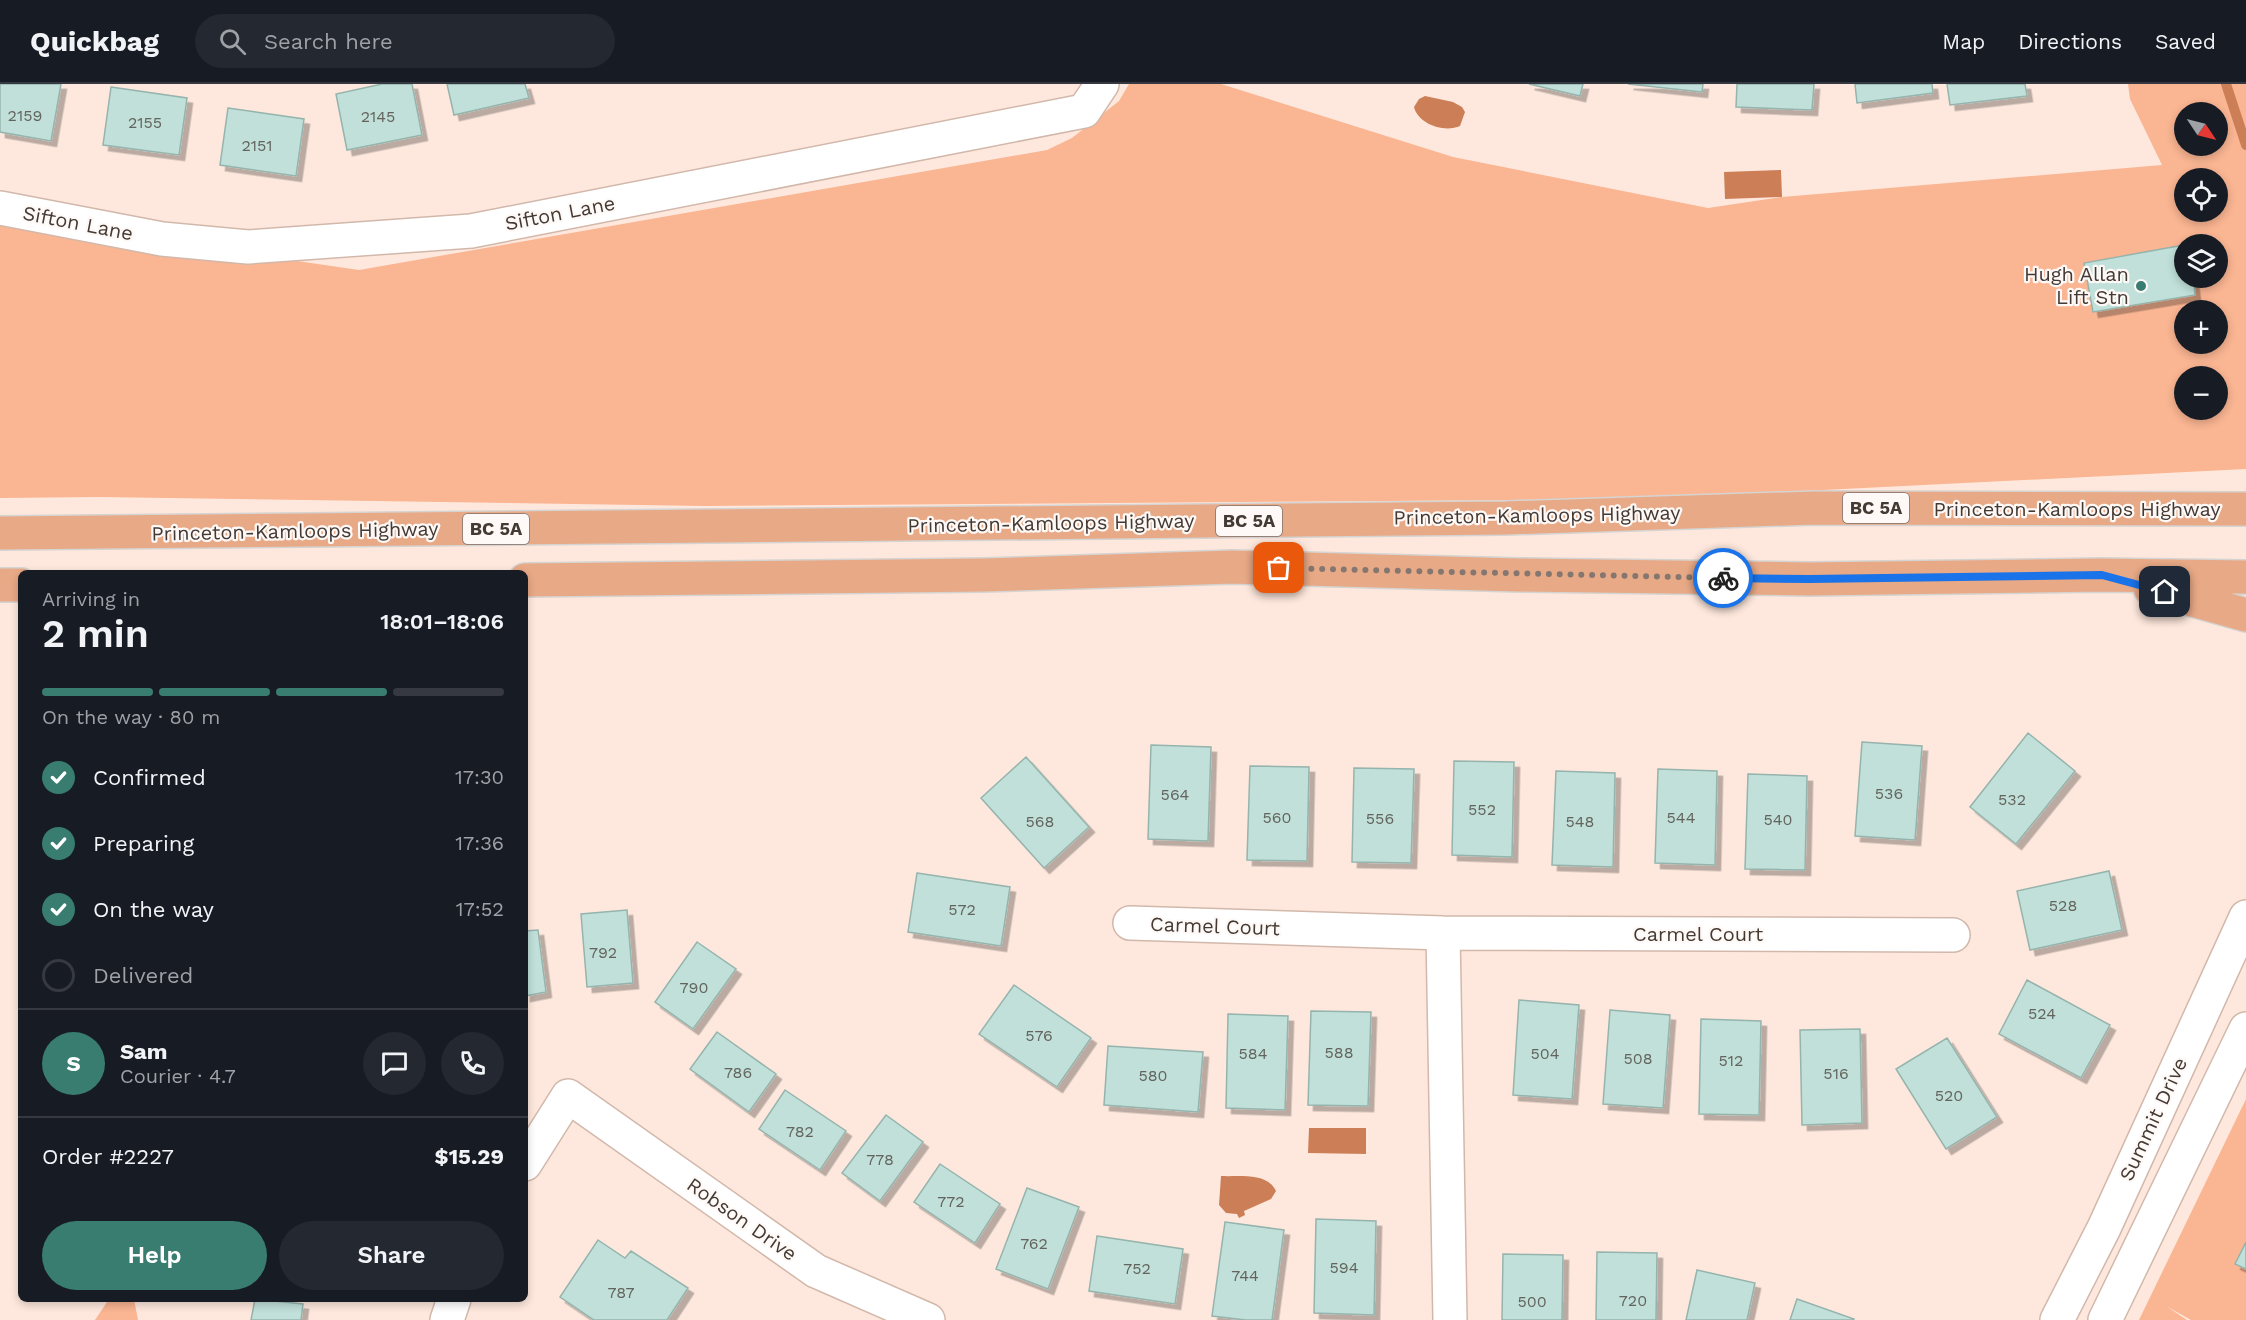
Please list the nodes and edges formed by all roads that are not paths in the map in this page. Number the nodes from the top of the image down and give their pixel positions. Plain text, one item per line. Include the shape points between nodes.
1 (1102, 84) edge
2 (0, 208) edge
3 (2246, 509) edge
4 (0, 533) edge
5 (2102, 575) junction
6 (2246, 577) edge
7 (528, 580) edge
8 (0, 585) edge
9 (18, 585) edge
10 (2246, 615) edge
11 (2246, 917) edge
12 (1130, 923) dead end
13 (1443, 933) junction
14 (1953, 935) dead end
15 (2246, 1029) edge
16 (528, 1159) edge
17 (453, 1302) edge
18 (447, 1320) edge
19 (928, 1320) edge
20 (1450, 1320) edge
21 (2057, 1320) edge
22 (2105, 1320) edge

1 - 2 street, Sifton Lane via 1084,111 471,231 248,247 162,239
3 - 4 main road, Princeton-Kamloops Highway / BC 5A via 1814,508 1506,518
5 - 6 main road
5 - 7 main road via 1809,579 1232,567 984,575
5 - 10 main road
8 - 9 main road
11 - 21 street, Summit Drive via 2104,1228
12 - 13 street, Carmel Court
13 - 14 street, Carmel Court
13 - 20 street
15 - 22 street
16 - 19 street, Robson Drive via 568,1096 816,1271
17 - 18 street

